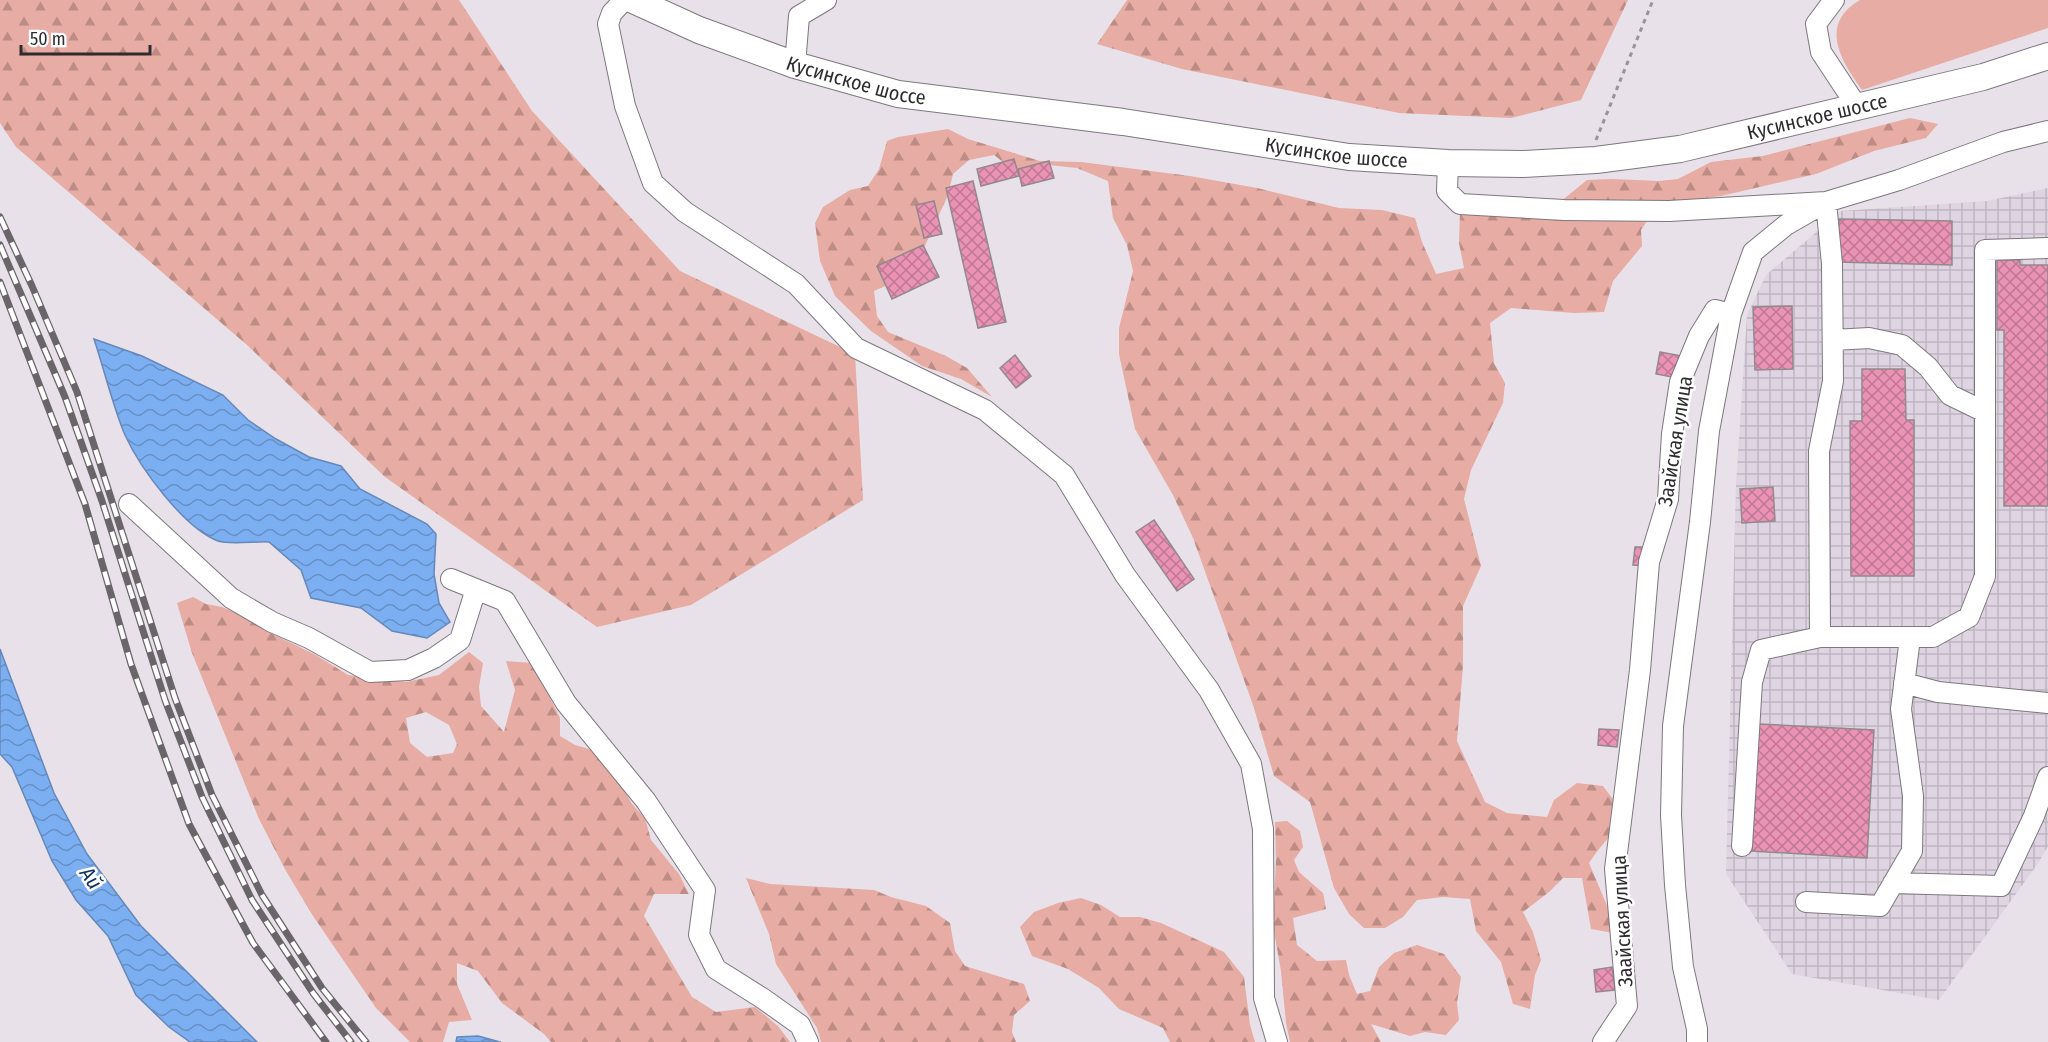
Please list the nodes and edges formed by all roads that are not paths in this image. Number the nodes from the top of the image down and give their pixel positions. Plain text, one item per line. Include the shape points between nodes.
1 (624, 0) edge
2 (633, 0) edge
3 (826, 0) edge
4 (1834, 0) edge
5 (2048, 56) edge
6 (795, 65) junction
7 (1858, 108) junction
8 (2048, 131) edge
9 (1448, 163) junction
10 (1827, 202) junction
11 (2048, 248) edge
12 (1731, 314) junction
13 (1833, 340) junction
14 (1984, 412) junction
15 (129, 504) dead end
16 (451, 579) dead end
17 (476, 589) junction
18 (1820, 637) junction
19 (1910, 638) junction
20 (1904, 682) junction
21 (2048, 703) edge
22 (2048, 777) edge
23 (1742, 846) dead end
24 (1893, 883) junction
25 (1806, 902) dead end
26 (808, 1042) edge
27 (1278, 1042) edge
28 (1603, 1042) edge
29 (1697, 1042) edge

1 - 27 street via 608,24 625,106 653,183 685,212 796,284 856,348 985,410 1064,475 1125,575 1209,690 1251,764 1263,829 1264,998
2 - 6 main road, Кусинское шоссе via 699,30
3 - 6 street via 799,16
4 - 7 street via 1816,24 1821,52
5 - 7 main road, Кусинское шоссе via 1983,77
6 - 9 main road, Кусинское шоссе via 898,94 1123,122 1348,157
7 - 9 main road, Кусинское шоссе via 1680,149 1596,160
8 - 10 street via 2003,142
9 - 10 street via 1447,191 1460,204 1669,211
10 - 12 street via 1786,225 1754,252
10 - 13 street
11 - 14 street via 1984,250
12 - 28 street, Заайская улица via 1715,310 1699,336 1680,382 1668,499 1649,562 1615,869 1627,1006
12 - 29 street via 1709,431 1673,726 1671,815 1675,885 1683,967
13 - 14 street via 1869,339 1902,345 1928,366 1950,395
13 - 18 street via 1833,381 1819,451
14 - 19 street via 1985,576 1969,617 1933,637
15 - 17 street via 231,598 370,672 408,670 460,640
16 - 17 street
17 - 26 street via 505,601 566,703 646,801 705,890 699,936 716,969 800,1026
18 - 19 street
18 - 23 street via 1761,650 1752,682
19 - 20 street
20 - 21 street via 1938,692
20 - 24 street via 1900,709 1913,796 1912,851
22 - 24 street via 2001,886
24 - 25 street via 1880,906

